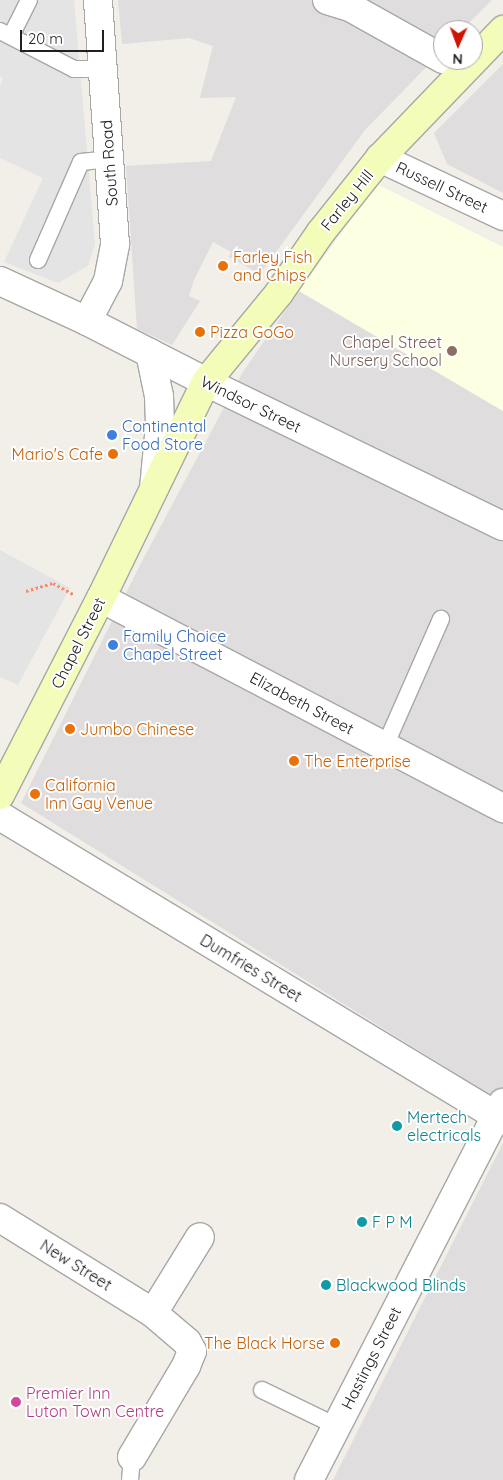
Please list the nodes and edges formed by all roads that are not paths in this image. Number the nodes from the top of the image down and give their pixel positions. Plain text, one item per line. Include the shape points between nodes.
1 (29, 0) edge
2 (98, 0) edge
3 (343, 2) edge
4 (503, 30) edge
5 (5, 34) edge
6 (483, 42) edge
7 (433, 53) edge
8 (104, 69) junction
9 (445, 70) edge
10 (380, 158) junction
11 (108, 159) junction
12 (503, 216) edge
13 (38, 260) dead end
14 (0, 281) edge
15 (87, 321) junction
16 (150, 353) junction
17 (206, 382) junction
18 (154, 489) junction
19 (503, 526) edge
20 (98, 602) junction
21 (442, 619) dead end
22 (385, 746) junction
23 (0, 795) edge
24 (503, 808) edge
25 (0, 816) edge
26 (501, 1113) edge
27 (0, 1218) edge
28 (200, 1237) dead end
29 (153, 1312) junction
30 (262, 1390) dead end
31 (336, 1426) junction
32 (130, 1469) edge
33 (309, 1480) edge

1 - 5 lane
2 - 8 street, South Road
3 - 7 street
4 - 6 main road, Farley Hill
5 - 8 lane via 74,69
8 - 11 street, South Road
9 - 10 main road, Farley Hill
10 - 12 street, Russell Street
10 - 17 main road, Farley Hill via 321,232 279,293
11 - 13 lane via 81,162
11 - 15 street, South Road via 114,244 108,281
14 - 15 street, Windsor Street
15 - 16 street, Windsor Street
16 - 17 street, Windsor Street
16 - 18 street, Chapel Street via 159,396 160,425
17 - 18 main road, Chapel Street
17 - 19 street, Windsor Street
18 - 20 main road, Chapel Street
20 - 22 street, Elizabeth Street
20 - 23 main road, Chapel Street
21 - 22 lane
22 - 24 street, Elizabeth Street
25 - 26 street, Dumfries Street
26 - 31 street, Hastings Street
27 - 29 street, New Street
28 - 29 street
29 - 32 street, New Street via 188,1342 192,1350
30 - 31 lane
31 - 33 street, Hastings Street

